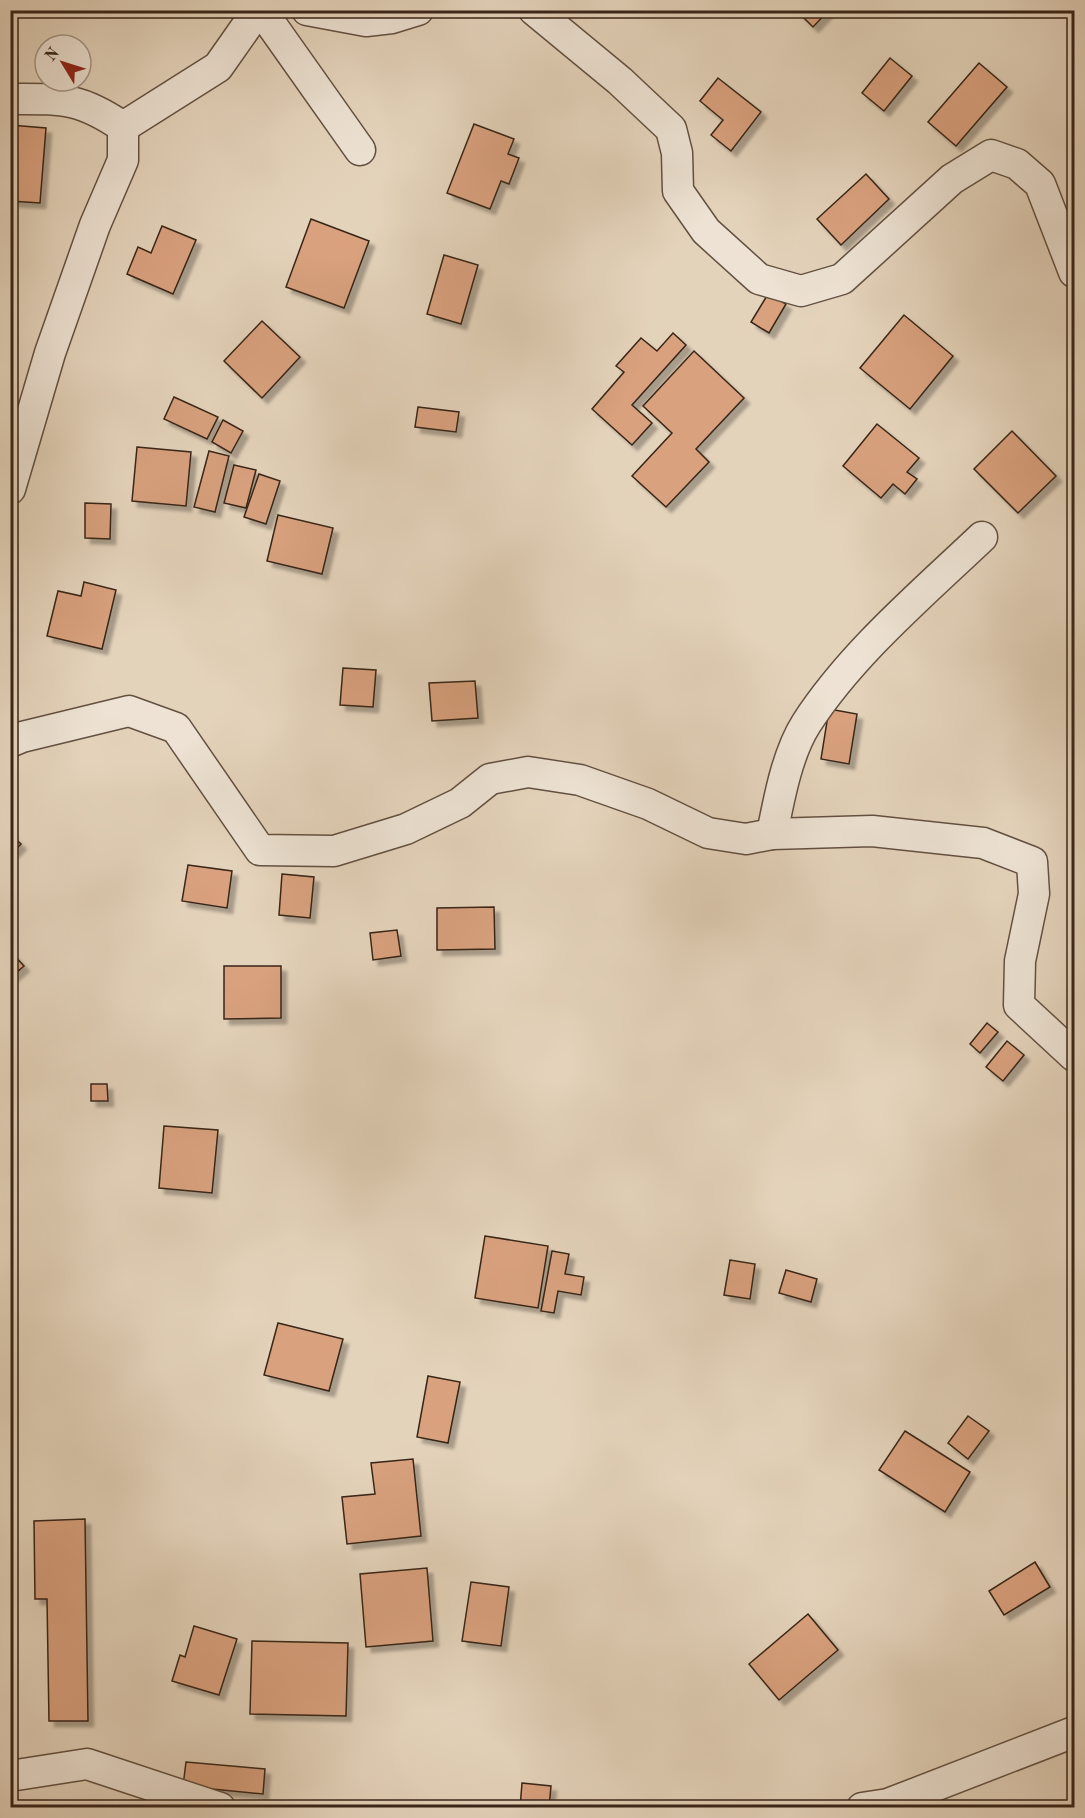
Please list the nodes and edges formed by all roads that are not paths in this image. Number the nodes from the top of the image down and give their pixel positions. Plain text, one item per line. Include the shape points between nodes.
1 (259, 10) edge
2 (307, 10) edge
3 (418, 10) edge
4 (534, 10) edge
5 (10, 99) edge
6 (123, 127) junction
7 (360, 150) dead end
8 (1074, 272) edge
9 (10, 489) edge
10 (982, 537) dead end
11 (10, 742) edge
12 (772, 834) junction
13 (1074, 1056) edge
14 (1074, 1732) edge
15 (10, 1776) edge
16 (220, 1808) edge
17 (862, 1808) edge

1 - 6 street via 218,67
1 - 7 street
2 - 3 street via 366,21
4 - 8 street via 671,129 677,153 678,191 706,231 759,279 801,291 842,279 952,179 991,155 1017,164 1041,184
5 - 6 street via 65,99 101,112
6 - 9 street via 123,160 95,225 50,353
10 - 12 street via 839,680 805,726 781,787
11 - 12 street via 129,711 176,728 260,850 334,851 406,829 460,803 490,779 528,772 580,780 648,804 708,833 746,839
12 - 13 street via 872,831 983,843 1032,862 1034,894 1020,960 1019,1005
14 - 17 street via 888,1804
15 - 16 street via 87,1764

